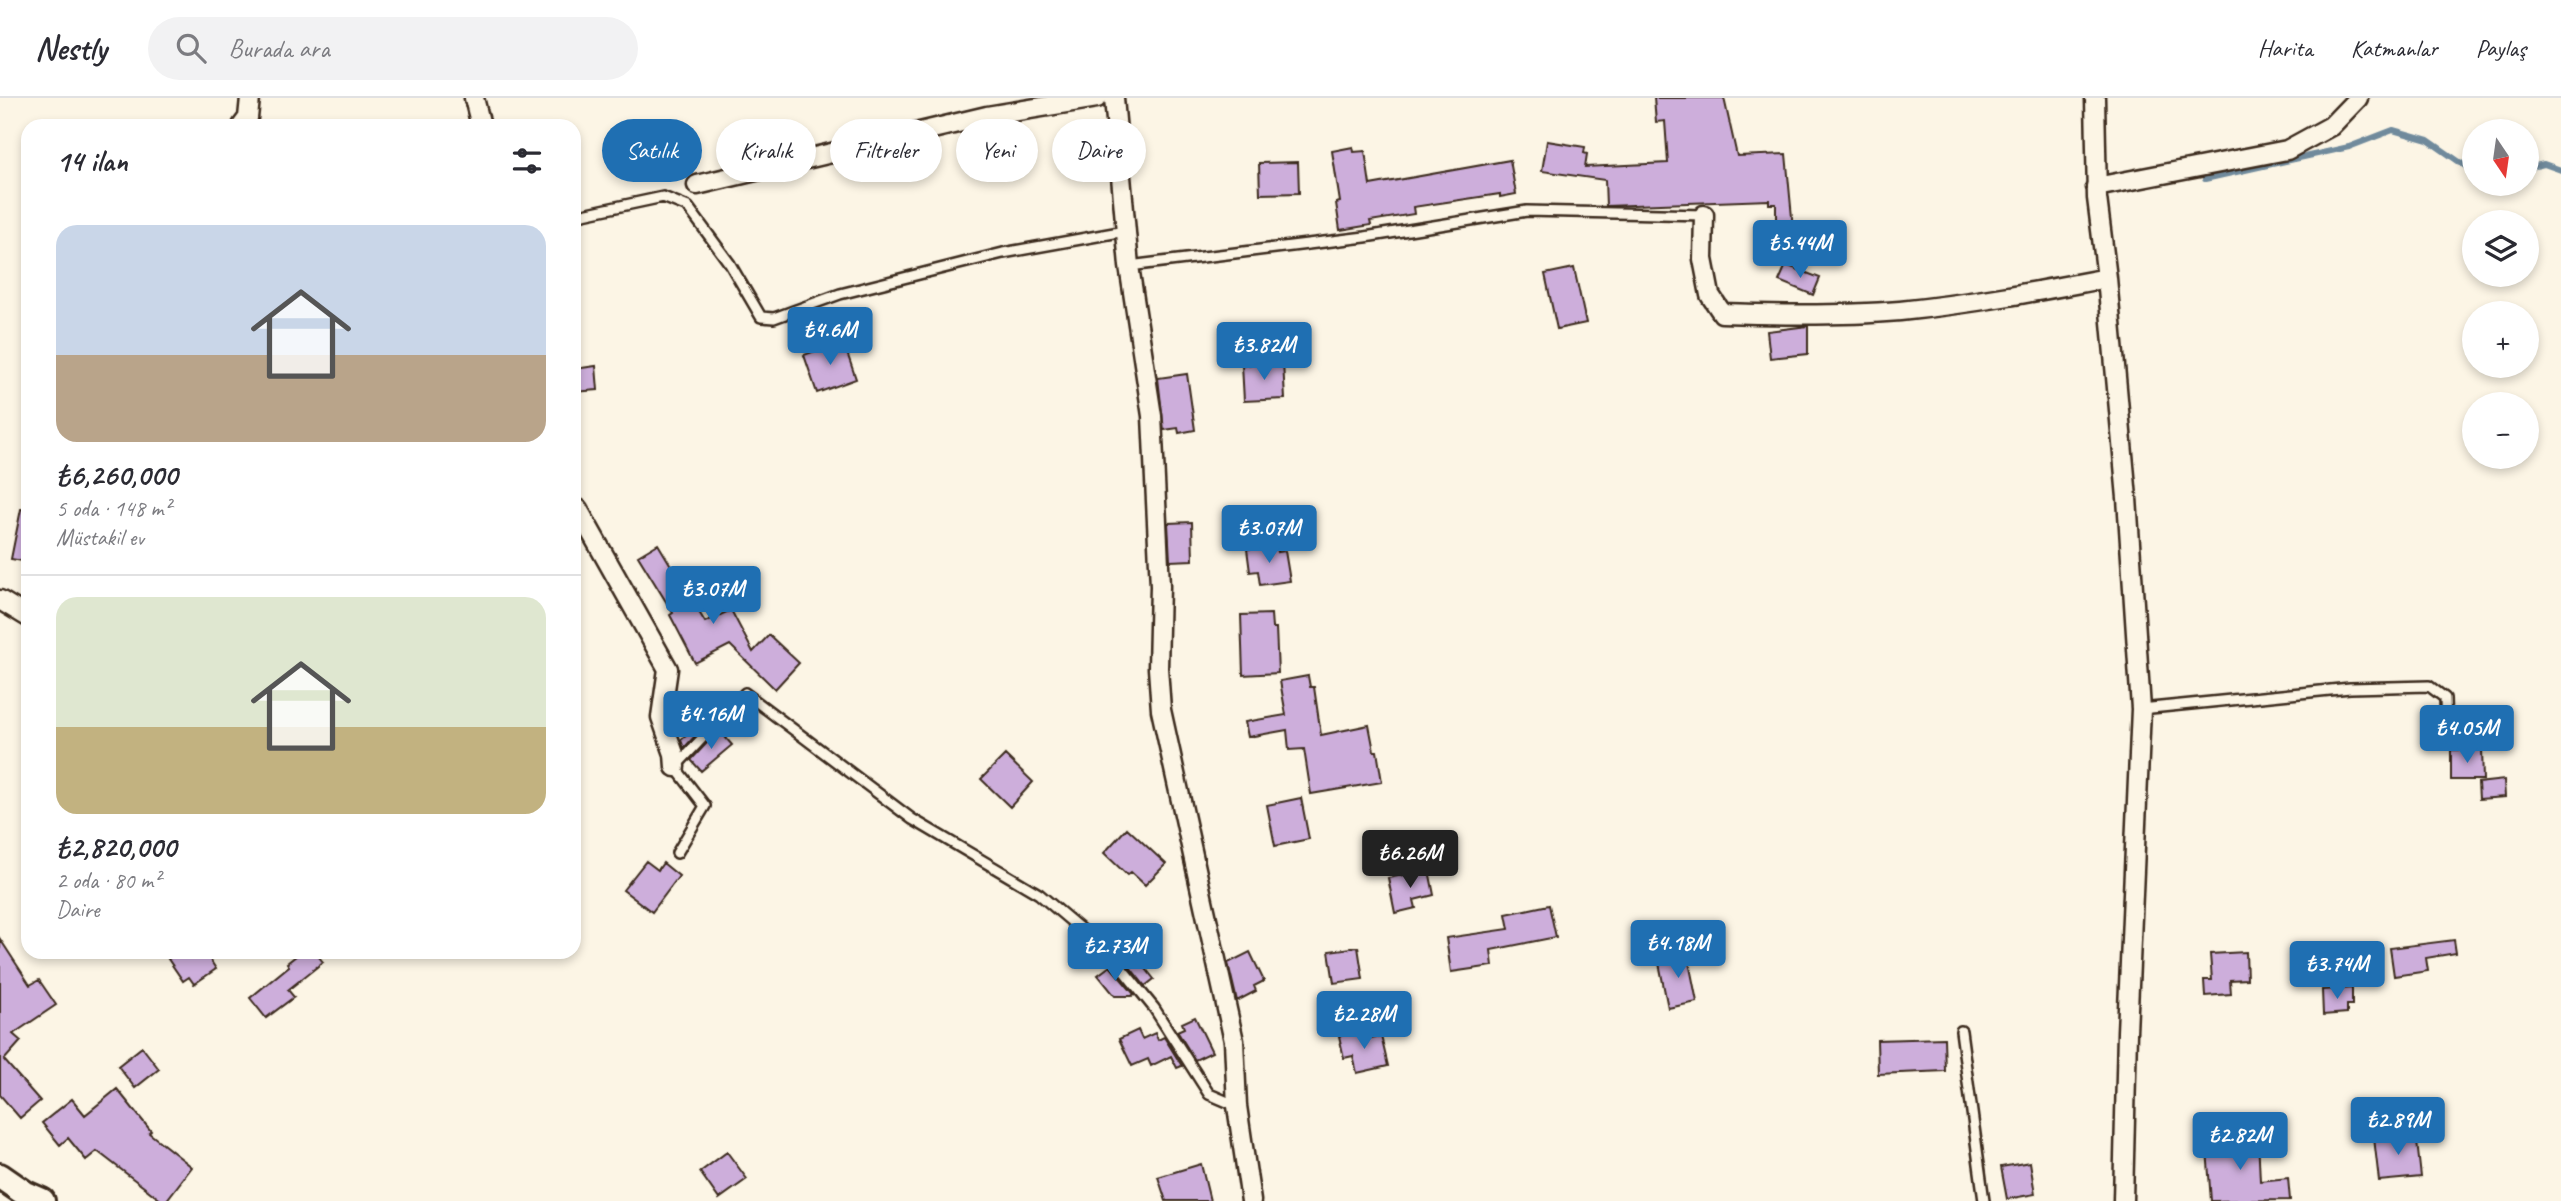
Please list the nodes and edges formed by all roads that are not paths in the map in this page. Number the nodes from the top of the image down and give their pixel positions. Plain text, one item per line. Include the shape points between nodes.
1 (250, 98) edge
2 (474, 98) edge
3 (1097, 98) edge
4 (1114, 98) edge
5 (2095, 98) edge
6 (2358, 98) edge
7 (247, 119) edge
8 (479, 119) edge
9 (697, 185) dead end
10 (2096, 187) junction
11 (581, 215) edge
12 (1704, 215) joint
13 (1125, 231) junction
14 (1129, 266) junction
15 (2107, 278) junction
16 (581, 514) edge
17 (0, 600) edge
18 (21, 613) edge
19 (2141, 709) junction
20 (2445, 732) dead end
21 (675, 767) junction
22 (677, 853) dead end
23 (1961, 1031) dead end
24 (1237, 1106) junction
25 (0, 1175) edge
26 (30, 1199) edge
27 (1251, 1201) edge
28 (1984, 1201) edge
29 (2123, 1201) edge

1 - 7 street
2 - 8 street
3 - 9 street via 987,116
4 - 13 street
5 - 10 street
6 - 10 street via 2331,126 2287,150
10 - 15 street
11 - 13 lane via 663,197 688,207 761,317 774,318 840,294 1003,253
12 - 14 lane via 1527,211 1365,237
12 - 15 street via 1703,259 1710,295 1722,313 1899,311
13 - 14 street
14 - 24 street via 1152,416 1161,710 1234,1041
15 - 19 street
16 - 21 street via 668,669 661,717
17 - 18 street
19 - 20 lane via 2350,688 2429,686 2445,698
19 - 29 street
21 - 22 lane via 705,806
21 - 24 lane via 745,693 912,819 1040,894 1110,954 1154,1008 1209,1094
23 - 28 lane
24 - 27 street
25 - 26 street

